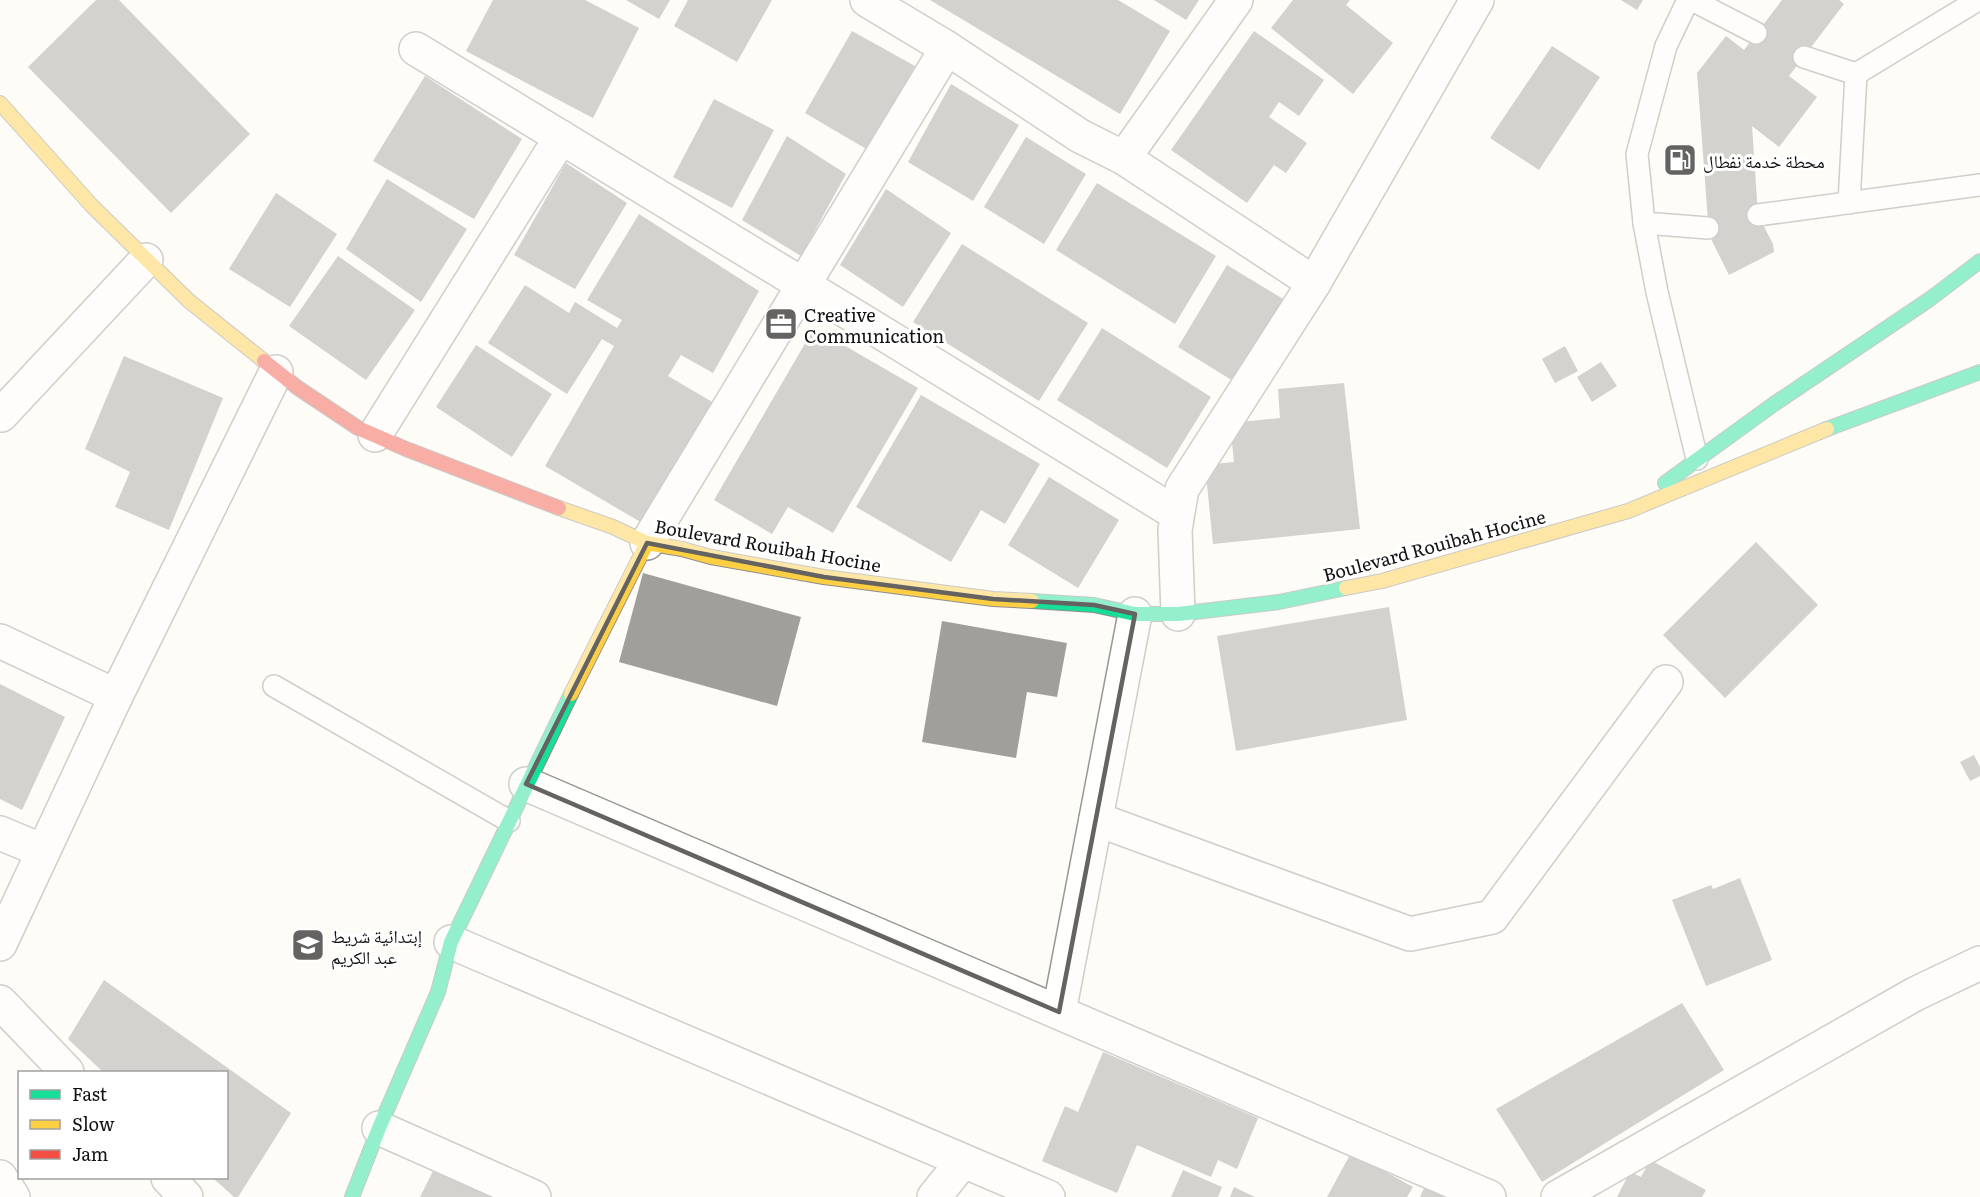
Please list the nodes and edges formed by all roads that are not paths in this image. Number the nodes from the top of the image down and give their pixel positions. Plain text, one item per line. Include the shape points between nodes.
1 (867, 0) edge
2 (1236, 0) edge
3 (1477, 0) edge
4 (1690, 0) edge
5 (1978, 0) edge
6 (1756, 33) dead end
7 (947, 48) junction
8 (416, 49) dead end
9 (1804, 57) dead end
10 (1856, 74) junction
11 (0, 103) edge
12 (561, 137) junction
13 (1124, 158) junction
14 (1980, 185) edge
15 (1849, 203) junction
16 (1758, 214) dead end
17 (1644, 223) junction
18 (1708, 228) dead end
19 (147, 260) junction
20 (1980, 261) edge
21 (1314, 282) junction
22 (804, 284) junction
23 (276, 372) junction
24 (1980, 372) edge
25 (0, 414) edge
26 (375, 435) junction
27 (1696, 459) junction
28 (1628, 511) junction
29 (1178, 514) junction
30 (647, 543) junction
31 (1135, 614) junction
32 (1178, 614) junction
33 (0, 641) edge
34 (1666, 682) dead end
35 (274, 686) dead end
36 (116, 696) junction
37 (526, 784) junction
38 (1096, 819) junction
39 (509, 821) junction
40 (0, 833) edge
41 (43, 851) junction
42 (451, 942) junction
43 (0, 944) edge
44 (1980, 963) edge
45 (0, 1002) edge
46 (1059, 1012) junction
47 (66, 1071) edge
48 (379, 1128) junction
49 (963, 1161) junction
50 (0, 1177) edge
51 (169, 1179) edge
52 (13, 1197) edge
53 (186, 1197) edge
54 (352, 1197) edge
55 (534, 1197) edge
56 (934, 1197) edge
57 (1048, 1197) edge
58 (1489, 1197) edge
59 (1558, 1197) edge

1 - 7 street
2 - 13 street
3 - 21 street
4 - 6 lane
4 - 17 lane via 1666,46 1637,154
5 - 10 lane
7 - 13 street via 1080,136
7 - 22 street
8 - 12 street
9 - 10 lane
10 - 15 lane
11 - 19 main road, Boulevard Rouibah Hocine via 73,186
12 - 22 street
12 - 26 street
13 - 21 street
14 - 15 lane
15 - 16 lane
17 - 18 lane
17 - 27 lane
19 - 23 main road, Boulevard Rouibah Hocine via 189,301
19 - 25 street
20 - 27 main road
21 - 29 street via 1182,489
22 - 29 street
22 - 30 street
23 - 26 main road, Boulevard Rouibah Hocine via 358,428
23 - 36 street
24 - 28 main road via 1770,451
26 - 30 main road, Boulevard Rouibah Hocine
27 - 28 main road
28 - 32 main road, Boulevard Rouibah Hocine via 1382,581 1279,602
29 - 32 street
30 - 31 main road, Boulevard Rouibah Hocine via 824,577 993,599 1094,605
30 - 37 main road
31 - 32 main road, Boulevard Rouibah Hocine
31 - 38 street
33 - 36 street
34 - 38 street via 1492,917 1410,934
35 - 39 lane
36 - 41 street
37 - 39 main road
37 - 46 street
38 - 46 street
39 - 42 main road
40 - 41 street
41 - 43 street
42 - 48 main road via 438,992
42 - 49 street
44 - 59 street via 1915,994
45 - 47 street
46 - 58 street
48 - 54 main road
48 - 55 street
49 - 56 street
49 - 57 street
50 - 52 street
51 - 53 street

